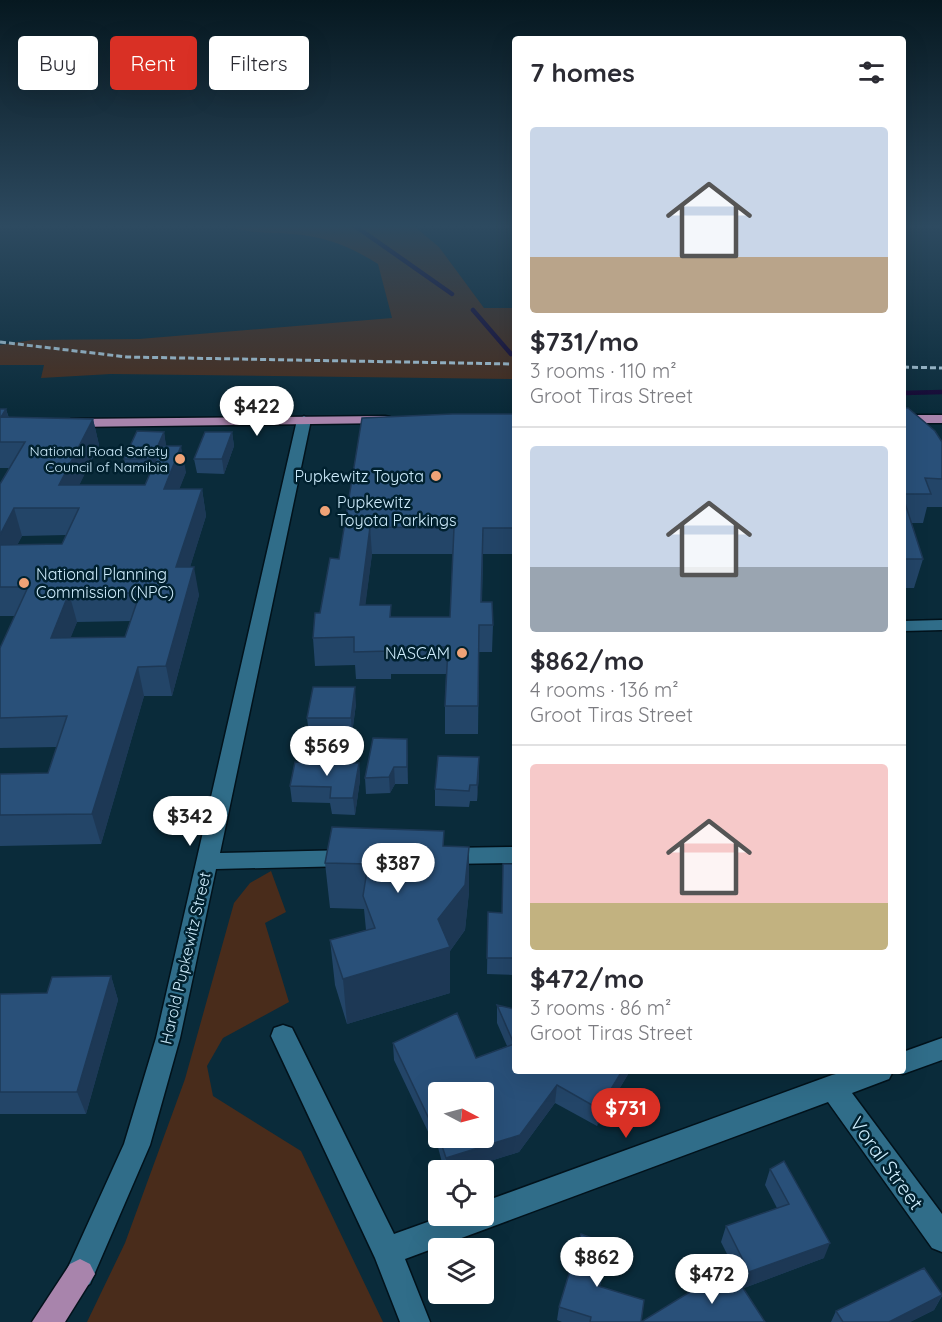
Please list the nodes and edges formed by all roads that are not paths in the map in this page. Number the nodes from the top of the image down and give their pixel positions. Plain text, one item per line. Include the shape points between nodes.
1 (907, 419) edge
2 (942, 419) edge
3 (304, 420) junction
4 (397, 420) edge
5 (54, 423) edge
6 (927, 432) edge
7 (942, 625) edge
8 (906, 627) edge
9 (512, 855) edge
10 (420, 857) edge
11 (373, 858) edge
12 (208, 861) junction
13 (283, 1036) dead end
14 (942, 1049) edge
15 (906, 1062) edge
16 (872, 1074) edge
17 (832, 1088) junction
18 (942, 1238) edge
19 (387, 1251) junction
20 (80, 1274) junction
21 (47, 1322) edge
22 (61, 1322) edge
23 (415, 1322) edge

1 - 2 main road
1 - 6 street
3 - 4 main road
3 - 5 main road
3 - 12 street, Harold Pupkewitz Street
7 - 8 street
9 - 10 street
11 - 12 street
12 - 20 street, Harold Pupkewitz Street via 168,1038 137,1144
13 - 19 street
14 - 15 street
16 - 17 street
17 - 18 street, Voral Street
17 - 19 street
19 - 23 street
20 - 21 main road
20 - 22 main road

